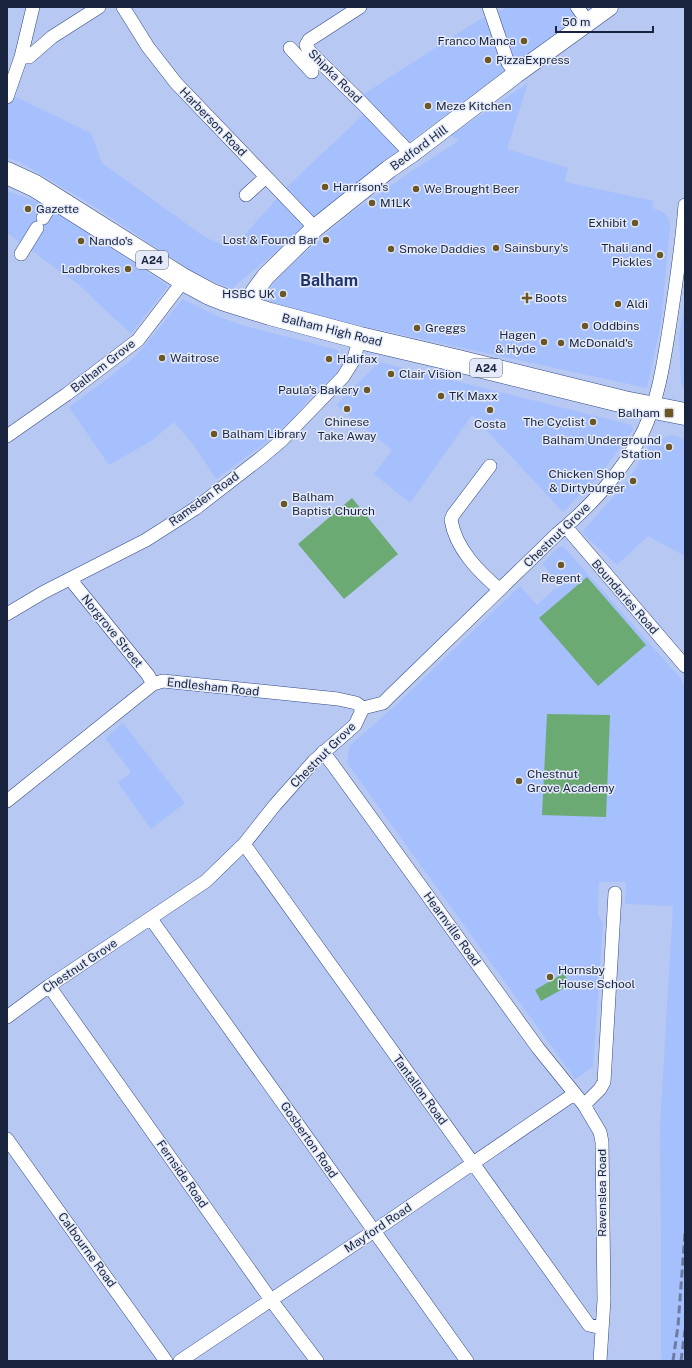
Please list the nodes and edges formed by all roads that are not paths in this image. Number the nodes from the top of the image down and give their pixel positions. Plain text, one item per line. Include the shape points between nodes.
1 (33, 7) edge
2 (99, 7) edge
3 (123, 7) edge
4 (360, 7) edge
5 (489, 7) edge
6 (577, 7) edge
7 (609, 7) edge
8 (588, 22) junction
9 (27, 31) junction
10 (48, 40) junction
11 (290, 48) dead end
12 (21, 57) junction
13 (305, 57) junction
14 (312, 72) dead end
15 (516, 74) junction
16 (7, 96) edge
17 (411, 154) junction
18 (7, 173) edge
19 (266, 177) junction
20 (246, 195) dead end
21 (55, 198) junction
22 (685, 205) edge
23 (315, 228) junction
24 (21, 254) dead end
25 (184, 280) junction
26 (247, 307) junction
27 (360, 338) junction
28 (652, 408) junction
29 (685, 414) edge
30 (7, 436) edge
31 (490, 466) dead end
32 (566, 526) junction
33 (70, 578) junction
34 (500, 590) junction
35 (7, 614) edge
36 (685, 666) edge
37 (153, 684) junction
38 (363, 708) junction
39 (323, 752) junction
40 (7, 801) edge
41 (244, 844) junction
42 (615, 893) dead end
43 (151, 918) junction
44 (49, 986) junction
45 (7, 1017) edge
46 (574, 1094) junction
47 (584, 1105) junction
48 (7, 1139) edge
49 (473, 1164) junction
50 (374, 1231) junction
51 (271, 1300) junction
52 (602, 1328) junction
53 (166, 1361) edge
54 (180, 1361) edge
55 (317, 1361) edge
56 (467, 1361) edge
57 (600, 1361) edge

1 - 9 street
2 - 10 street
3 - 19 street, Harberson Road via 148,47 176,84
4 - 13 street, Shipka Road via 309,40
5 - 15 street via 508,63
6 - 8 street
7 - 8 main road, Bedford Hill
8 - 15 main road, Bedford Hill
9 - 10 street
9 - 12 street
10 - 12 street via 29,57
11 - 13 street
12 - 16 street
13 - 14 street
13 - 17 street, Shipka Road via 362,103
15 - 17 main road, Bedford Hill
17 - 23 main road, Bedford Hill via 357,193
18 - 21 highway, Balham High Road / A24
19 - 20 street
19 - 23 street, Harberson Road
21 - 24 street
21 - 25 highway, Balham High Road / A24
22 - 28 street, Chestnut Grove via 680,259 662,371
23 - 26 main road, Bedford Hill via 266,276
25 - 26 highway, Balham High Road / A24 via 210,294
25 - 30 street, Balham Grove via 138,340
26 - 27 highway, Balham High Road / A24
27 - 28 highway, Balham High Road / A24
27 - 33 street, Ramsden Road via 353,361 343,377 262,457 196,508 146,540
28 - 29 highway, Balham High Road / A24
28 - 32 street, Chestnut Grove via 640,436 612,479
31 - 34 street via 451,520 466,555
32 - 34 street, Chestnut Grove
32 - 36 street, Boundaries Road
33 - 35 street, Ramsden Road
33 - 37 street, Norgrove Street
34 - 38 street, Chestnut Grove via 383,703
37 - 38 street, Endlesham Road via 163,681 338,699 356,703
37 - 40 street, Endlesham Road
38 - 39 street, Chestnut Grove via 355,725
39 - 41 street, Chestnut Grove
39 - 46 street, Hearnville Road
41 - 43 street, Chestnut Grove via 206,881
41 - 49 street, Tantallon Road
42 - 47 street via 604,1082
43 - 44 street, Chestnut Grove
43 - 50 street, Gosberton Road
44 - 45 street, Chestnut Grove
44 - 51 street, Fernside Road
46 - 47 street, Hearnville Road
46 - 49 street, Mayford Road
47 - 52 street, Ravenslea Road via 600,1132 602,1142
48 - 53 street, Calbourne Road
49 - 50 street, Mayford Road
49 - 52 street, Tantallon Road via 589,1325
50 - 51 street, Mayford Road
50 - 56 street, Gosberton Road
51 - 54 street, Mayford Road
51 - 55 street, Fernside Road
52 - 57 street, Ravenslea Road

